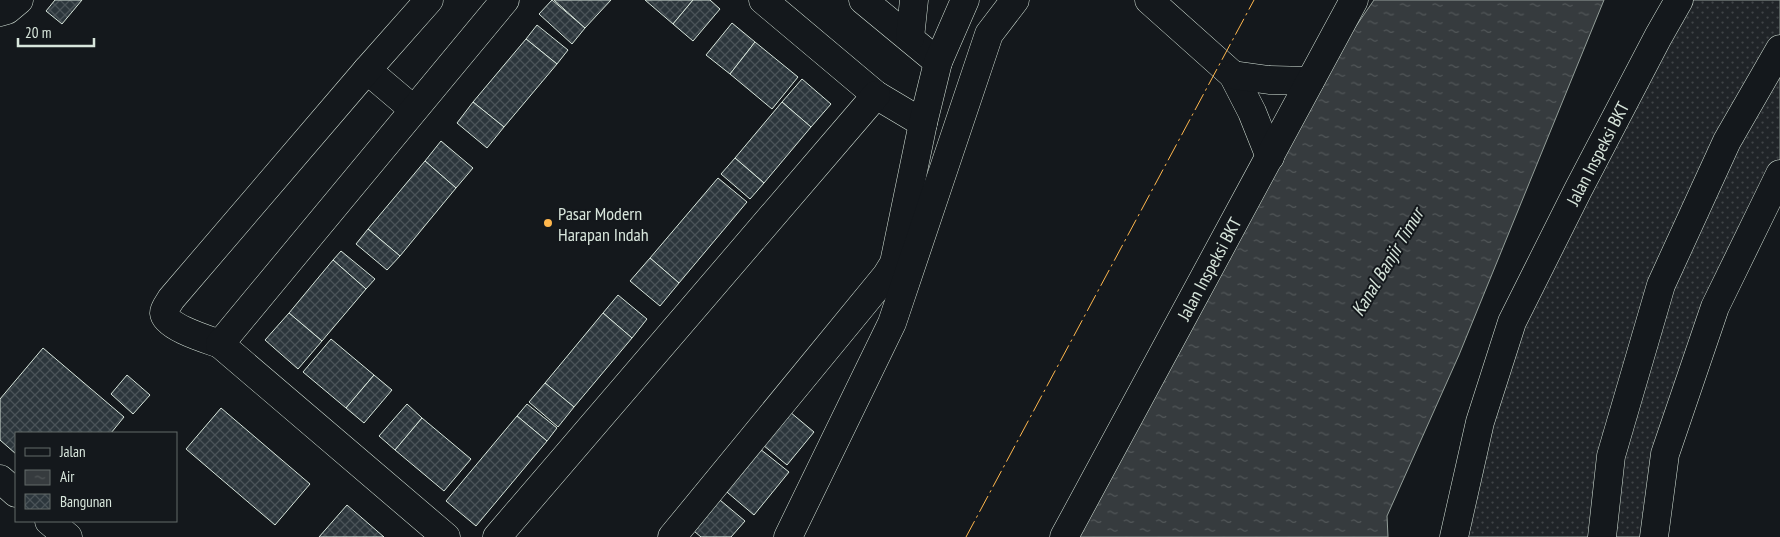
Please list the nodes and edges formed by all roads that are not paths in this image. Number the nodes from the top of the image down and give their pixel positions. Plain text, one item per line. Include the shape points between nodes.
1 (19, 0) edge
2 (429, 0) edge
3 (505, 0) edge
4 (763, 0) edge
5 (863, 0) edge
6 (914, 0) edge
7 (964, 0) edge
8 (1015, 0) edge
9 (1149, 0) edge
10 (1679, 0) edge
11 (1347, 3) edge
12 (0, 12) edge
13 (910, 38) junction
14 (1780, 49) edge
15 (938, 62) junction
16 (367, 70) junction
17 (1233, 74) junction
18 (1310, 81) junction
19 (876, 95) junction
20 (413, 109) junction
21 (923, 123) junction
22 (1270, 157) junction
23 (1780, 174) edge
24 (220, 344) junction
25 (0, 479) edge
26 (15, 492) edge
27 (49, 522) edge
28 (68, 537) edge
29 (446, 537) edge
30 (497, 537) edge
31 (672, 537) edge
32 (788, 537) edge
33 (1064, 537) edge
34 (1454, 537) edge
35 (1602, 537) edge
36 (1654, 537) edge

1 - 12 street
2 - 16 street
3 - 20 street
4 - 19 street
5 - 13 street
6 - 13 street
7 - 15 street
8 - 32 street via 990,34 892,323
9 - 17 street
10 - 34 street, Jalan Inspeksi BKT via 1512,322 1480,422
11 - 18 street, Jalan Inspeksi BKT
13 - 15 street
14 - 35 street via 1727,141 1661,285 1611,456
15 - 21 street
16 - 20 street
16 - 24 street via 167,306 165,316 173,324
17 - 18 street via 1269,80
17 - 22 street
18 - 22 street, Jalan Inspeksi BKT
19 - 21 street
19 - 30 street
20 - 24 street
21 - 31 street via 894,263
22 - 33 street, Jalan Inspeksi BKT
23 - 36 street via 1715,307 1665,454
24 - 29 street
25 - 26 street
27 - 28 street

